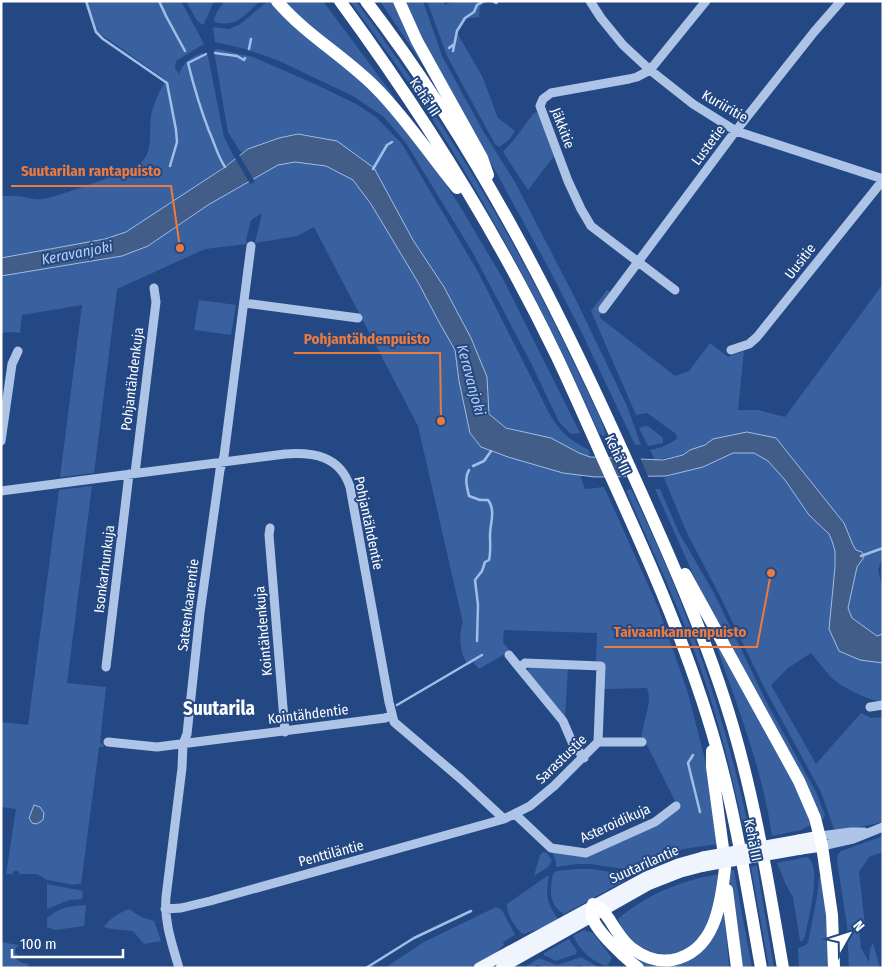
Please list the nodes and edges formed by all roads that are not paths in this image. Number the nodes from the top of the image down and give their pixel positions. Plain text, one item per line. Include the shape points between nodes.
1 (277, 1) edge
2 (340, 1) edge
3 (366, 1) edge
4 (399, 1) edge
5 (590, 1) edge
6 (706, 1) edge
7 (841, 1) edge
8 (650, 70) junction
9 (736, 130) junction
10 (883, 180) edge
11 (497, 200) junction
12 (486, 225) junction
13 (251, 246) dead end
14 (638, 262) junction
15 (154, 288) dead end
16 (675, 290) dead end
17 (244, 303) junction
18 (603, 309) dead end
19 (358, 318) dead end
20 (731, 350) dead end
21 (18, 351) dead end
22 (1, 441) edge
23 (218, 464) junction
24 (132, 474) junction
25 (1, 491) edge
26 (657, 526) junction
27 (270, 528) dead end
28 (509, 655) dead end
29 (106, 667) dead end
30 (520, 668) junction
31 (883, 705) edge
32 (870, 707) dead end
33 (392, 715) junction
34 (285, 732) junction
35 (712, 734) junction
36 (108, 742) dead end
37 (598, 742) junction
38 (642, 742) dead end
39 (183, 744) junction
40 (584, 758) junction
41 (676, 806) dead end
42 (515, 814) junction
43 (504, 819) junction
44 (883, 827) edge
45 (821, 841) junction
46 (725, 868) junction
47 (165, 909) junction
48 (596, 910) junction
49 (179, 968) edge
50 (480, 968) edge
51 (501, 968) edge
52 (638, 968) edge
53 (737, 968) edge
54 (761, 968) edge
55 (783, 968) edge
56 (834, 968) edge

1 - 12 highway via 397,110
2 - 12 highway, Kehä III via 411,102
3 - 11 highway, Kehä III via 443,112
4 - 11 highway via 417,41 482,158
5 - 8 street, Kuriiritie via 614,35
6 - 8 street, Jäkkitie
7 - 9 street, Lustetie
8 - 9 street, Kuriiritie via 693,104
8 - 14 street, Jäkkitie via 629,79 550,93 540,106 563,168 591,226
9 - 10 street, Kuriiritie
9 - 14 street, Lustetie
10 - 20 street, Uusitie via 757,337 749,344
11 - 26 highway, Kehä III via 547,292
12 - 35 highway, Kehä III via 556,356 621,498 685,650
13 - 17 street, Sateenkaarentie
14 - 16 street, Jäkkitie
14 - 18 street, Lustetie
15 - 24 street, Pohjantähdenkuja via 156,302
17 - 19 street
17 - 23 street, Sateenkaarentie via 224,456
21 - 22 street via 12,364
23 - 24 street, Pohjantähdentie
23 - 33 street, Pohjantähdentie via 308,453 331,461 343,472 350,487
23 - 39 street, Sateenkaarentie
24 - 25 street, Pohjantähdentie
24 - 29 street, Isonkarhunkuja
26 - 45 highway via 799,781 816,818
26 - 55 highway, Kehä III via 688,598 733,728 750,790
27 - 34 street, Kointähdenkuja
28 - 30 street
30 - 37 street, Sarastustie via 526,663 601,666
30 - 40 street via 563,721 572,742
31 - 32 street
33 - 34 street, Kointähdentie
33 - 43 street, Pohjantähdentie via 394,722
34 - 39 street, Kointähdentie
35 - 46 highway via 712,767
35 - 54 highway, Kehä III via 738,839
36 - 39 street, Kointähdentie via 158,747
37 - 38 street
37 - 40 street, Sarastustie
39 - 47 street, Sateenkaarentie
40 - 42 street, Sarastustie via 530,806
41 - 42 street, Asteroidikuja via 655,822 586,853 551,848
42 - 43 street, Sarastustie
43 - 47 street, Penttiläntie via 217,899
44 - 45 street, Suutarilantie via 853,839
45 - 48 main road, Suutarilantie, bridge via 703,862
45 - 56 highway via 832,916
46 - 48 highway via 714,923 702,944 681,958 658,961 642,955
46 - 53 highway
47 - 49 street, Sateenkaarentie
48 - 50 main road, Suutarilantie
48 - 51 main road, Suutarilantie
48 - 52 highway via 613,945

